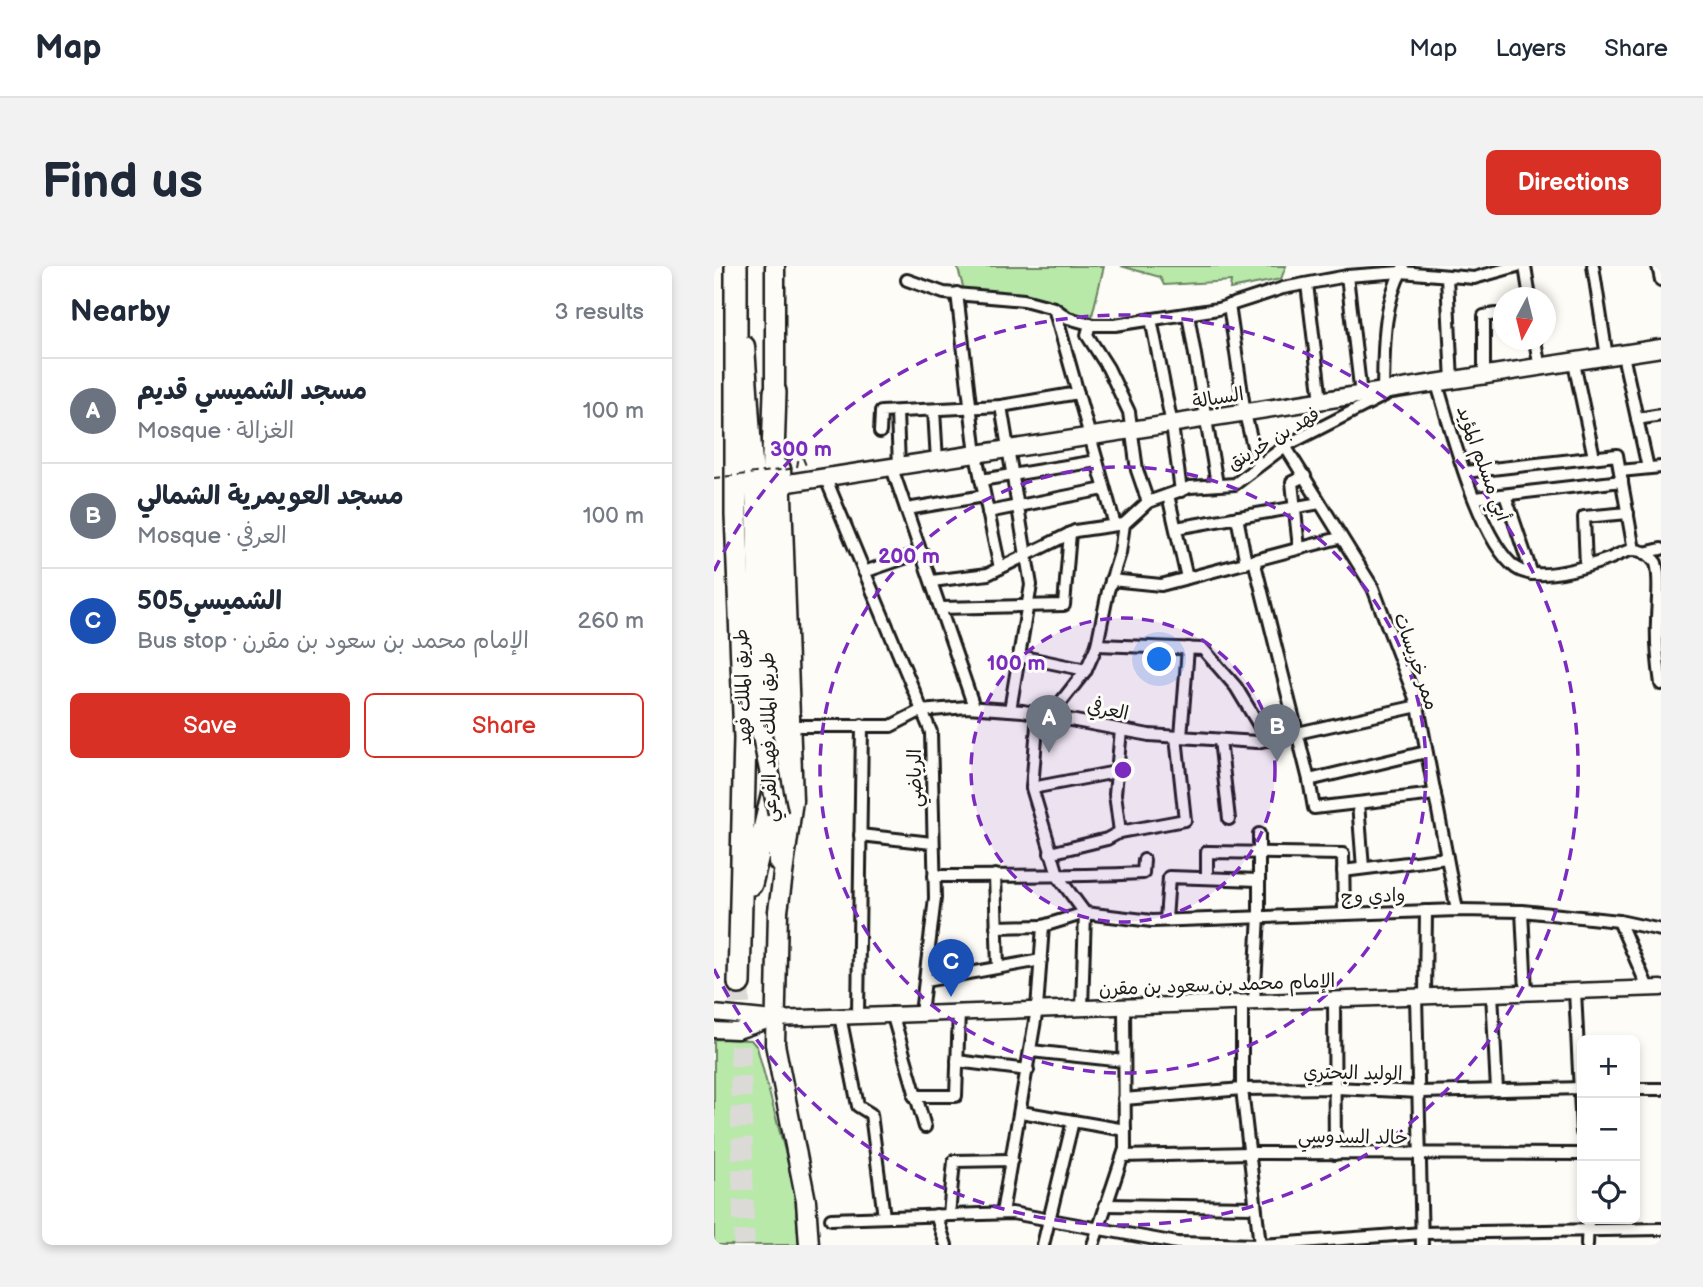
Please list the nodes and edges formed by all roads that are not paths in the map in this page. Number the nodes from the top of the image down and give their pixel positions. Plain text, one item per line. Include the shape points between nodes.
1 (775, 266) edge
2 (1333, 266) edge
3 (1517, 266) edge
4 (1525, 266) edge
5 (1593, 266) edge
6 (1658, 266) edge
7 (1403, 269) edge
8 (1474, 272) edge
9 (736, 274) edge
10 (1347, 276) junction
11 (1447, 277) junction
12 (1331, 279) junction
13 (907, 280) dead end
14 (1661, 280) edge
15 (1307, 284) junction
16 (1528, 287) edge
17 (957, 293) junction
18 (1229, 305) junction
19 (1054, 308) junction
20 (1188, 314) junction
21 (1493, 314) edge
22 (1151, 319) junction
23 (1090, 324) junction
24 (1661, 348) edge
25 (1537, 350) edge
26 (1615, 356) junction
27 (1574, 363) junction
28 (1540, 369) junction
29 (1484, 378) junction
30 (1444, 383) junction
31 (1389, 391) junction
32 (775, 392) junction
33 (1077, 393) junction
34 (1361, 395) junction
35 (1321, 401) junction
36 (1001, 406) junction
37 (970, 408) junction
38 (934, 410) junction
39 (897, 412) junction
40 (1245, 414) junction
41 (1661, 415) edge
42 (1637, 419) junction
43 (1205, 420) junction
44 (1172, 425) junction
45 (1133, 431) junction
46 (880, 432) dead end
47 (1090, 437) junction
48 (1285, 446) junction
49 (1009, 449) junction
50 (975, 455) junction
51 (1594, 457) junction
52 (937, 461) junction
53 (1097, 461) junction
54 (1258, 466) junction
55 (1661, 467) edge
56 (896, 468) junction
57 (1648, 468) junction
58 (1465, 472) junction
59 (1013, 475) junction
60 (1304, 476) junction
61 (1621, 476) junction
62 (819, 480) junction
63 (981, 480) junction
64 (782, 484) junction
65 (1217, 484) junction
66 (1104, 489) junction
67 (1181, 491) junction
68 (1168, 495) junction
69 (1505, 495) junction
70 (984, 496) junction
71 (1475, 498) junction
72 (1148, 502) junction
73 (1320, 503) junction
74 (1019, 506) junction
75 (1295, 507) junction
76 (907, 509) junction
77 (988, 512) junction
78 (1628, 513) junction
79 (1237, 517) junction
80 (1119, 524) junction
81 (1176, 528) junction
82 (1070, 533) junction
83 (1339, 538) junction
84 (1299, 548) junction
85 (1661, 549) edge
86 (922, 552) junction
87 (1639, 552) junction
88 (1028, 553) junction
89 (1250, 561) junction
90 (1586, 566) junction
91 (1000, 568) junction
92 (864, 572) junction
93 (1532, 574) junction
94 (1187, 578) junction
95 (932, 580) junction
96 (1111, 580) junction
97 (1028, 603) junction
98 (1660, 604) edge
99 (941, 608) junction
100 (1097, 645) junction
101 (1188, 648) junction
102 (1019, 656) junction
103 (1086, 670) junction
104 (1661, 684) edge
105 (1418, 706) junction
106 (974, 707) junction
107 (1010, 710) junction
108 (920, 711) junction
109 (1038, 714) junction
110 (1050, 716) junction
111 (862, 725) junction
112 (793, 726) junction
113 (1121, 730) junction
114 (1300, 734) junction
115 (1178, 737) junction
116 (1220, 740) junction
117 (1268, 740) junction
118 (1426, 752) junction
119 (1116, 772) junction
120 (1309, 780) junction
121 (1032, 788) junction
122 (1434, 794) junction
123 (1358, 803) junction
124 (1229, 819) dead end
125 (1120, 832) junction
126 (1259, 834) dead end
127 (860, 835) junction
128 (932, 844) junction
129 (1259, 852) junction
130 (1050, 853) junction
131 (1447, 858) junction
132 (1144, 860) dead end
133 (1363, 868) junction
134 (1343, 871) junction
135 (995, 875) junction
136 (934, 876) junction
137 (1059, 878) junction
138 (1207, 878) junction
139 (1259, 880) junction
140 (1457, 910) junction
141 (778, 911) junction
142 (1426, 911) junction
143 (1522, 911) junction
144 (1085, 913) junction
145 (1344, 914) junction
146 (1259, 916) junction
147 (1166, 920) junction
148 (1619, 921) junction
149 (1043, 926) junction
150 (996, 927) junction
151 (1661, 930) edge
152 (1041, 960) junction
153 (998, 967) junction
154 (925, 981) junction
155 (1657, 990) edge
156 (1575, 991) junction
157 (1526, 992) junction
158 (1492, 993) junction
159 (1420, 996) junction
160 (1334, 999) junction
161 (1248, 1002) junction
162 (1124, 1006) junction
163 (1082, 1008) junction
164 (1037, 1009) junction
165 (959, 1011) junction
166 (714, 1013) edge
167 (892, 1013) junction
168 (921, 1013) junction
169 (858, 1014) junction
170 (840, 1016) junction
171 (774, 1019) junction
172 (714, 1030) edge
173 (1578, 1035) edge
174 (1031, 1051) junction
175 (957, 1061) junction
176 (1124, 1061) junction
177 (1028, 1070) junction
178 (1336, 1088) junction
179 (1577, 1088) edge
180 (1242, 1089) junction
181 (1640, 1089) edge
182 (1661, 1089) edge
183 (1497, 1090) junction
184 (1420, 1092) junction
185 (914, 1096) junction
186 (1124, 1099) junction
187 (1021, 1112) junction
188 (1073, 1121) junction
189 (925, 1127) dead end
190 (1125, 1130) junction
191 (1249, 1153) junction
192 (1335, 1154) junction
193 (1421, 1154) junction
194 (1577, 1154) edge
195 (1123, 1157) junction
196 (1012, 1160) junction
197 (1105, 1205) junction
198 (1255, 1207) junction
199 (1002, 1213) junction
200 (936, 1215) junction
201 (949, 1215) junction
202 (884, 1217) junction
203 (831, 1219) dead end
204 (1046, 1220) junction
205 (1588, 1224) edge
206 (1661, 1229) edge
207 (1097, 1230) junction
208 (1484, 1232) junction
209 (1422, 1239) edge
210 (1185, 1244) edge
211 (809, 1245) edge
212 (946, 1245) edge
213 (1043, 1245) edge
214 (1093, 1245) edge
215 (1259, 1245) edge
216 (1484, 1245) edge
217 (1587, 1245) edge

1 - 32 main road, طريق الملك فهد الفرعي
2 - 12 street
3 - 8 street
4 - 16 street
5 - 26 street
6 - 14 street
7 - 10 street
7 - 11 street
7 - 31 street via 1393,288 1384,335
8 - 11 street
9 - 32 highway, طريق الملك فهد via 736,515 745,738 739,983 748,901 779,767 780,710 769,584
9 - 141 main road, bridge via 756,509 761,731 778,814
10 - 12 street
10 - 34 street
11 - 30 street, أبي مسلم المؤيد
12 - 15 street
13 - 17 street
15 - 18 street
15 - 35 street
17 - 19 street
17 - 37 street
18 - 20 street
18 - 40 street
19 - 23 street
19 - 33 street
20 - 22 street
20 - 43 street
21 - 29 street via 1484,316
22 - 23 street
22 - 44 street
23 - 45 street via 1087,335 1118,387
24 - 26 main road, السبالة
25 - 28 street
26 - 27 main road, السبالة
26 - 42 street
27 - 28 main road, السبالة
27 - 51 street
28 - 29 main road, السبالة
29 - 30 main road, السبالة
30 - 31 main road, السبالة
30 - 58 street, أبي مسلم المؤيد
31 - 34 main road, السبالة
31 - 48 street, فهد بن خرينق
32 - 64 main road, طريق الملك فهد الفرعي
33 - 36 street
33 - 47 street
34 - 35 main road, السبالة
35 - 40 main road, السبالة
36 - 37 street
36 - 49 street
37 - 38 street
37 - 50 street
38 - 39 street
38 - 52 street
39 - 46 street via 881,412
39 - 56 street
40 - 43 main road, السبالة
40 - 54 street
41 - 42 street
42 - 57 street
43 - 44 main road, السبالة
43 - 65 street
44 - 45 main road, السبالة
44 - 67 street
45 - 47 main road, السبالة
45 - 72 street via 1137,470
47 - 49 main road, السبالة
47 - 53 street
48 - 54 street, فهد بن خرينق
48 - 60 street, ممر خريسات
49 - 50 main road, السبالة
49 - 59 street
50 - 52 main road, السبالة
50 - 63 street
51 - 58 street
51 - 61 street via 1617,455
52 - 56 main road, السبالة
53 - 59 street
53 - 66 street
54 - 65 street, فهد بن خرينق via 1235,484
55 - 57 street
56 - 62 main road, السبالة
56 - 76 street
57 - 61 street
58 - 71 street, أبي مسلم المؤيد
59 - 63 street
59 - 74 street
60 - 73 street, ممر خريسات
60 - 75 street via 1292,482
61 - 69 street
61 - 78 street
62 - 64 main road, السبالة
62 - 92 street, الرياضي
63 - 70 street
64 - 112 main road, طريق الملك فهد الفرعي
65 - 67 street, فهد بن خرينق
66 - 74 street
66 - 80 street
67 - 68 street, فهد بن خرينق
68 - 72 street, فهد بن خرينق
68 - 81 street
69 - 71 street
69 - 93 street
70 - 76 street
70 - 77 street
71 - 93 street, أبي مسلم المؤيد via 1502,555 1518,570
72 - 80 street, فهد بن خرينق
73 - 75 street
73 - 83 street, ممر خريسات
74 - 77 street
74 - 88 street
75 - 79 street
75 - 84 street
76 - 86 street
77 - 91 street
78 - 87 street
78 - 90 street via 1584,517
79 - 81 street
79 - 89 street
80 - 82 street
80 - 96 street via 1120,553
81 - 94 street
82 - 88 street
82 - 97 street via 1064,605
83 - 84 street
83 - 105 street, ممر خريسات via 1373,588
84 - 89 street
85 - 87 street
86 - 92 street
86 - 95 street
87 - 90 street
87 - 98 street via 1649,555 1658,566
88 - 91 street
88 - 97 street
89 - 94 street
89 - 114 street
90 - 93 street
91 - 95 street
92 - 108 street, الرياضي
94 - 96 street via 1161,585
95 - 99 street
96 - 100 street
97 - 99 street
97 - 102 street
98 - 104 street via 1657,662
99 - 106 street
100 - 101 street
100 - 103 street
101 - 115 street
101 - 117 street via 1203,649
102 - 103 street
102 - 107 street
103 - 110 street
105 - 114 street, العرفي
105 - 118 street, ممر خريسات
106 - 107 street, العرفي
106 - 108 street, العرفي
107 - 109 street, العرفي
108 - 111 street, العرفي via 891,726
108 - 128 street, الرياضي via 931,732
109 - 110 street, العرفي
109 - 121 street
110 - 113 street, العرفي
111 - 112 street, العرفي
111 - 127 street
112 - 141 main road, طريق الملك فهد الفرعي via 793,800
113 - 115 street, العرفي
113 - 119 street
114 - 117 street, العرفي
114 - 120 street
115 - 116 street, العرفي
115 - 125 street via 1185,820
116 - 117 street, العرفي
116 - 124 street
118 - 120 street
118 - 122 street, ممر خريسات
119 - 121 street
119 - 125 street
120 - 123 street via 1314,808
121 - 130 street
122 - 123 street
122 - 131 street, ممر خريسات
123 - 133 street
125 - 130 street
126 - 129 street
127 - 128 street
127 - 169 street
128 - 136 street, الرياضي
129 - 134 street via 1343,855
129 - 138 street via 1207,852
129 - 139 street
130 - 137 street
131 - 133 street
131 - 140 street, ممر خريسات
132 - 137 street via 1143,873
133 - 134 street
134 - 145 street
135 - 136 street
135 - 137 street
135 - 150 street
136 - 154 street, الرياضي
137 - 144 street
138 - 139 street
138 - 147 street via 1169,877
139 - 146 street
140 - 142 street, وادي وج
140 - 143 street, وادي وج
141 - 171 main road, طريق الملك فهد الفرعي
142 - 145 street, وادي وج
142 - 159 street
143 - 148 street, وادي وج
143 - 157 street
144 - 147 street, وادي وج
144 - 149 street
144 - 163 street
145 - 146 street, وادي وج
146 - 147 street, وادي وج
146 - 161 street
148 - 151 street, وادي وج
148 - 155 street
149 - 150 street
149 - 152 street
150 - 153 street
152 - 153 street
152 - 164 street
153 - 154 street
154 - 168 street, الرياضي
155 - 156 street, الإمام محمد بن سعود بن مقرن
156 - 157 street, الإمام محمد بن سعود بن مقرن
156 - 173 street
157 - 158 street, الإمام محمد بن سعود بن مقرن
158 - 159 street, الإمام محمد بن سعود بن مقرن
158 - 183 street
159 - 160 street, الإمام محمد بن سعود بن مقرن
159 - 184 street
160 - 161 street, الإمام محمد بن سعود بن مقرن
160 - 178 street
161 - 162 street, الإمام محمد بن سعود بن مقرن
161 - 180 street
162 - 163 street, الإمام محمد بن سعود بن مقرن
162 - 176 street
163 - 164 street, الإمام محمد بن سعود بن مقرن
164 - 165 street, الإمام محمد بن سعود بن مقرن
164 - 174 street
165 - 168 street, الإمام محمد بن سعود بن مقرن
165 - 175 street
166 - 171 street, الإمام محمد بن سعود بن مقرن
167 - 168 street, الإمام محمد بن سعود بن مقرن
167 - 169 street, الإمام محمد بن سعود بن مقرن
167 - 185 street
169 - 170 street, الإمام محمد بن سعود بن مقرن
170 - 171 street, الإمام محمد بن سعود بن مقرن
170 - 202 street via 858,1106 871,1114
171 - 172 street, الإمام محمد بن سعود بن مقرن via 737,1031
171 - 211 main road, طريق الملك فهد الفرعي via 777,1057 806,1201
174 - 176 street
174 - 177 street
175 - 177 street
175 - 185 street via 956,1096
176 - 186 street
177 - 187 street
178 - 180 street, الوليد البحتري
178 - 184 street, الوليد البحتري
178 - 192 street
179 - 183 street, الوليد البحتري
180 - 186 street, الوليد البحتري
180 - 191 street
181 - 182 street
183 - 184 street, الوليد البحتري
184 - 193 street
185 - 189 street
186 - 190 street
187 - 188 street
187 - 196 street
188 - 190 street
188 - 204 street
190 - 195 street
191 - 192 street, خالد السدوسي
191 - 195 street, خالد السدوسي
191 - 198 street
192 - 193 street, خالد السدوسي
193 - 194 street, خالد السدوسي
193 - 209 street
195 - 197 street
196 - 199 street
196 - 201 street via 954,1161
197 - 198 street
197 - 207 street
198 - 215 street
199 - 201 street
199 - 204 street
200 - 201 street
200 - 202 street
200 - 212 street
202 - 203 street
204 - 207 street
204 - 213 street
205 - 206 street
205 - 208 street
205 - 217 street
207 - 210 street
207 - 214 street
208 - 209 street
208 - 216 street
209 - 215 street
210 - 215 street

